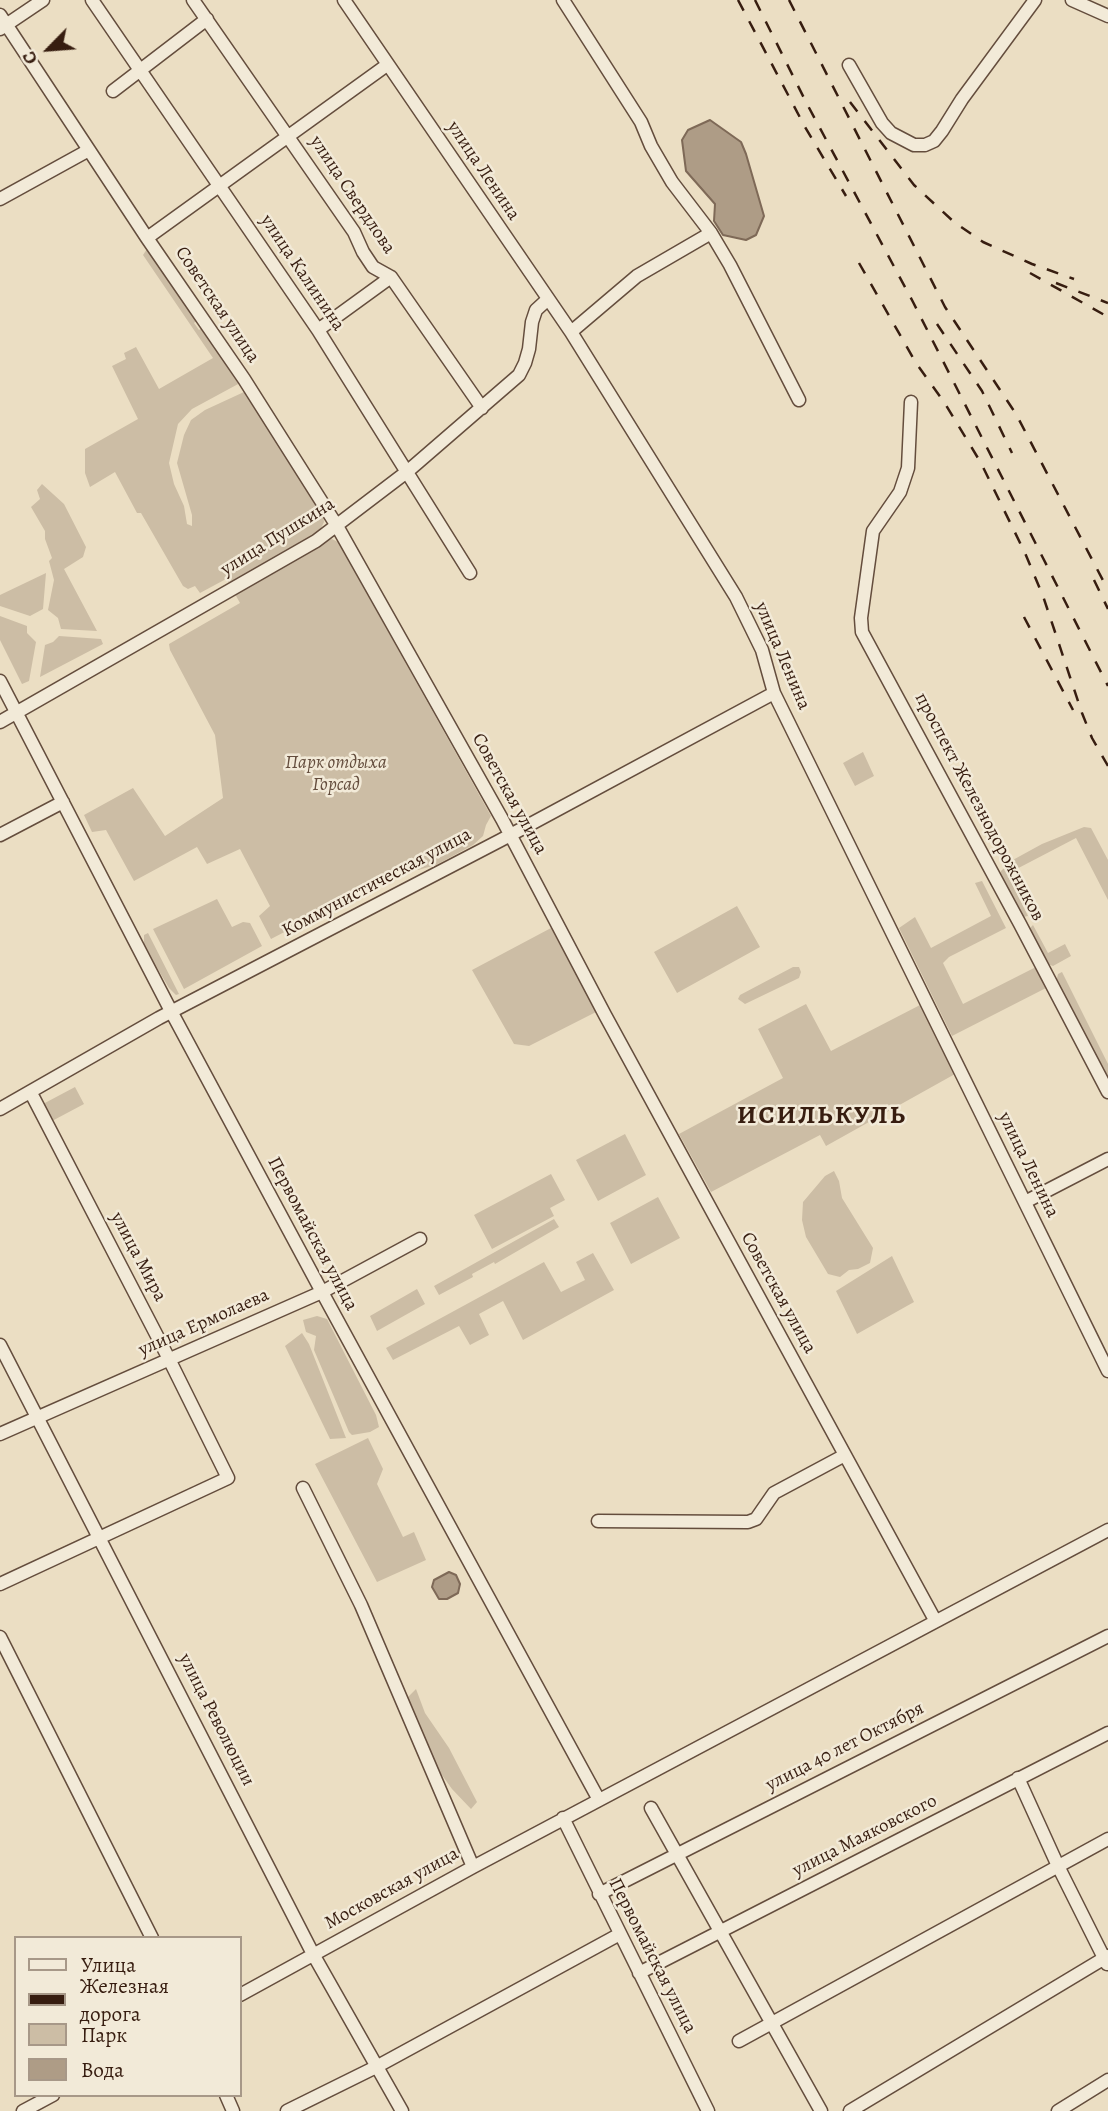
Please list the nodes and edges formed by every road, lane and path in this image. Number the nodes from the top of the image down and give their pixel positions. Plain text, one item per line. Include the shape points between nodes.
1 (43, 0) edge
2 (92, 0) edge
3 (193, 0) edge
4 (344, 0) edge
5 (563, 0) edge
6 (1035, 0) edge
7 (1072, 0) edge
8 (1108, 16) edge
9 (207, 19) junction
10 (2, 23) edge
11 (387, 65) junction
12 (849, 65) dead end
13 (141, 69) junction
14 (113, 91) dead end
15 (289, 136) junction
16 (89, 149) junction
17 (219, 185) junction
18 (0, 199) edge
19 (711, 233) junction
20 (147, 237) junction
21 (391, 277) junction
22 (548, 299) junction
23 (318, 330) junction
24 (571, 332) junction
25 (799, 400) dead end
26 (911, 402) dead end
27 (482, 408) junction
28 (408, 471) junction
29 (337, 526) junction
30 (470, 573) dead end
31 (0, 681) edge
32 (774, 693) junction
33 (16, 711) junction
34 (0, 722) edge
35 (63, 802) junction
36 (0, 835) edge
37 (510, 835) junction
38 (172, 1013) junction
39 (1108, 1092) edge
40 (30, 1093) junction
41 (0, 1109) edge
42 (1108, 1159) edge
43 (1025, 1202) junction
44 (421, 1239) dead end
45 (322, 1292) junction
46 (0, 1345) edge
47 (1104, 1350) edge
48 (169, 1359) junction
49 (1108, 1371) edge
50 (38, 1417) junction
51 (0, 1434) edge
52 (845, 1455) junction
53 (303, 1488) dead end
54 (598, 1521) dead end
55 (1108, 1530) edge
56 (100, 1537) junction
57 (0, 1584) edge
58 (935, 1620) junction
59 (1108, 1636) edge
60 (0, 1637) edge
61 (1108, 1733) edge
62 (1018, 1779) junction
63 (599, 1800) junction
64 (651, 1808) dead end
65 (563, 1818) junction
66 (1108, 1839) edge
67 (677, 1854) junction
68 (1058, 1866) junction
69 (472, 1867) junction
70 (599, 1894) junction
71 (721, 1931) junction
72 (620, 1934) junction
73 (151, 1936) edge
74 (313, 1954) junction
75 (1107, 1960) edge
76 (639, 1973) junction
77 (242, 1994) edge
78 (773, 2023) junction
79 (739, 2041) dead end
80 (376, 2067) junction
81 (1108, 2080) edge
82 (49, 2097) edge
83 (23, 2111) edge
84 (287, 2111) edge
85 (402, 2111) edge
86 (708, 2111) edge
87 (821, 2111) edge
88 (850, 2111) edge
89 (1058, 2111) edge

1 - 10 street
2 - 13 street, улица Калинина
3 - 9 street, улица Свердлова
4 - 11 street, улица Ленина
5 - 19 street via 641,122 672,182
6 - 12 street via 942,131 925,145 914,145 891,133
7 - 8 street
9 - 13 street
9 - 15 street, улица Свердлова
10 - 16 street, Советская улица
11 - 15 street
11 - 22 street, улица Ленина
13 - 14 street
13 - 17 street, улица Калинина
15 - 17 street
15 - 21 street, улица Свердлова via 373,267
16 - 18 street
16 - 20 street, Советская улица
17 - 20 street
17 - 23 street, улица Калинина
19 - 24 street via 637,276
19 - 25 street
20 - 29 street, Советская улица
21 - 23 street
21 - 27 street, улица Свердлова
22 - 24 street, улица Ленина
22 - 27 street, улица Пушкина via 536,310 526,363 519,375
23 - 28 street, улица Калинина
24 - 32 street, улица Ленина via 736,597 762,650
26 - 39 street, проспект Железнодорожников via 908,468 900,492 873,531 862,632
27 - 28 street, улица Пушкина
28 - 29 street, улица Пушкина
28 - 30 street, улица Калинина
29 - 33 street, улица Пушкина
29 - 37 street, Советская улица
31 - 33 street, Первомайская улица
32 - 37 street, Коммунистическая улица
32 - 43 street, улица Ленина
33 - 34 street, улица Пушкина
33 - 35 street, Первомайская улица
35 - 36 street
35 - 38 street, Первомайская улица
37 - 38 street, Коммунистическая улица
37 - 52 street, Советская улица
38 - 40 street, Коммунистическая улица
38 - 45 street, Первомайская улица
40 - 41 street, Коммунистическая улица
40 - 48 street, улица Мира
42 - 43 street
43 - 47 street, улица Ленина
44 - 45 street, улица Ермолаева
45 - 48 street, улица Ермолаева
45 - 63 street, Первомайская улица
46 - 50 street, улица Революции
47 - 49 street, улица Ленина
48 - 50 street, улица Ермолаева
48 - 56 street, улица Мира via 228,1478
50 - 51 street, улица Ермолаева
50 - 56 street, улица Революции
52 - 54 street via 774,1493 756,1519 748,1522
52 - 58 street, Советская улица
53 - 69 street via 360,1605
55 - 58 street, Московская улица
56 - 57 street
56 - 74 street, улица Революции
58 - 63 street, Московская улица
59 - 67 street, улица 40 лет Октября
60 - 73 street
61 - 62 street, улица Маяковского
62 - 68 street
62 - 71 street, улица Маяковского
63 - 65 street, Московская улица
64 - 67 street
65 - 69 street, Московская улица
65 - 70 street, Первомайская улица
66 - 68 street
67 - 70 street, улица 40 лет Октября
67 - 71 street
68 - 75 street
68 - 78 street
69 - 74 street, Московская улица
70 - 72 street, Первомайская улица
71 - 76 street, улица Маяковского
71 - 78 street
72 - 76 street, Первомайская улица
72 - 80 street
74 - 77 street, Московская улица
74 - 80 street, улица Революции
75 - 88 street
76 - 86 street, Первомайская улица
78 - 79 street
78 - 87 street
80 - 84 street
80 - 85 street, улица Революции
81 - 89 street
82 - 83 street

